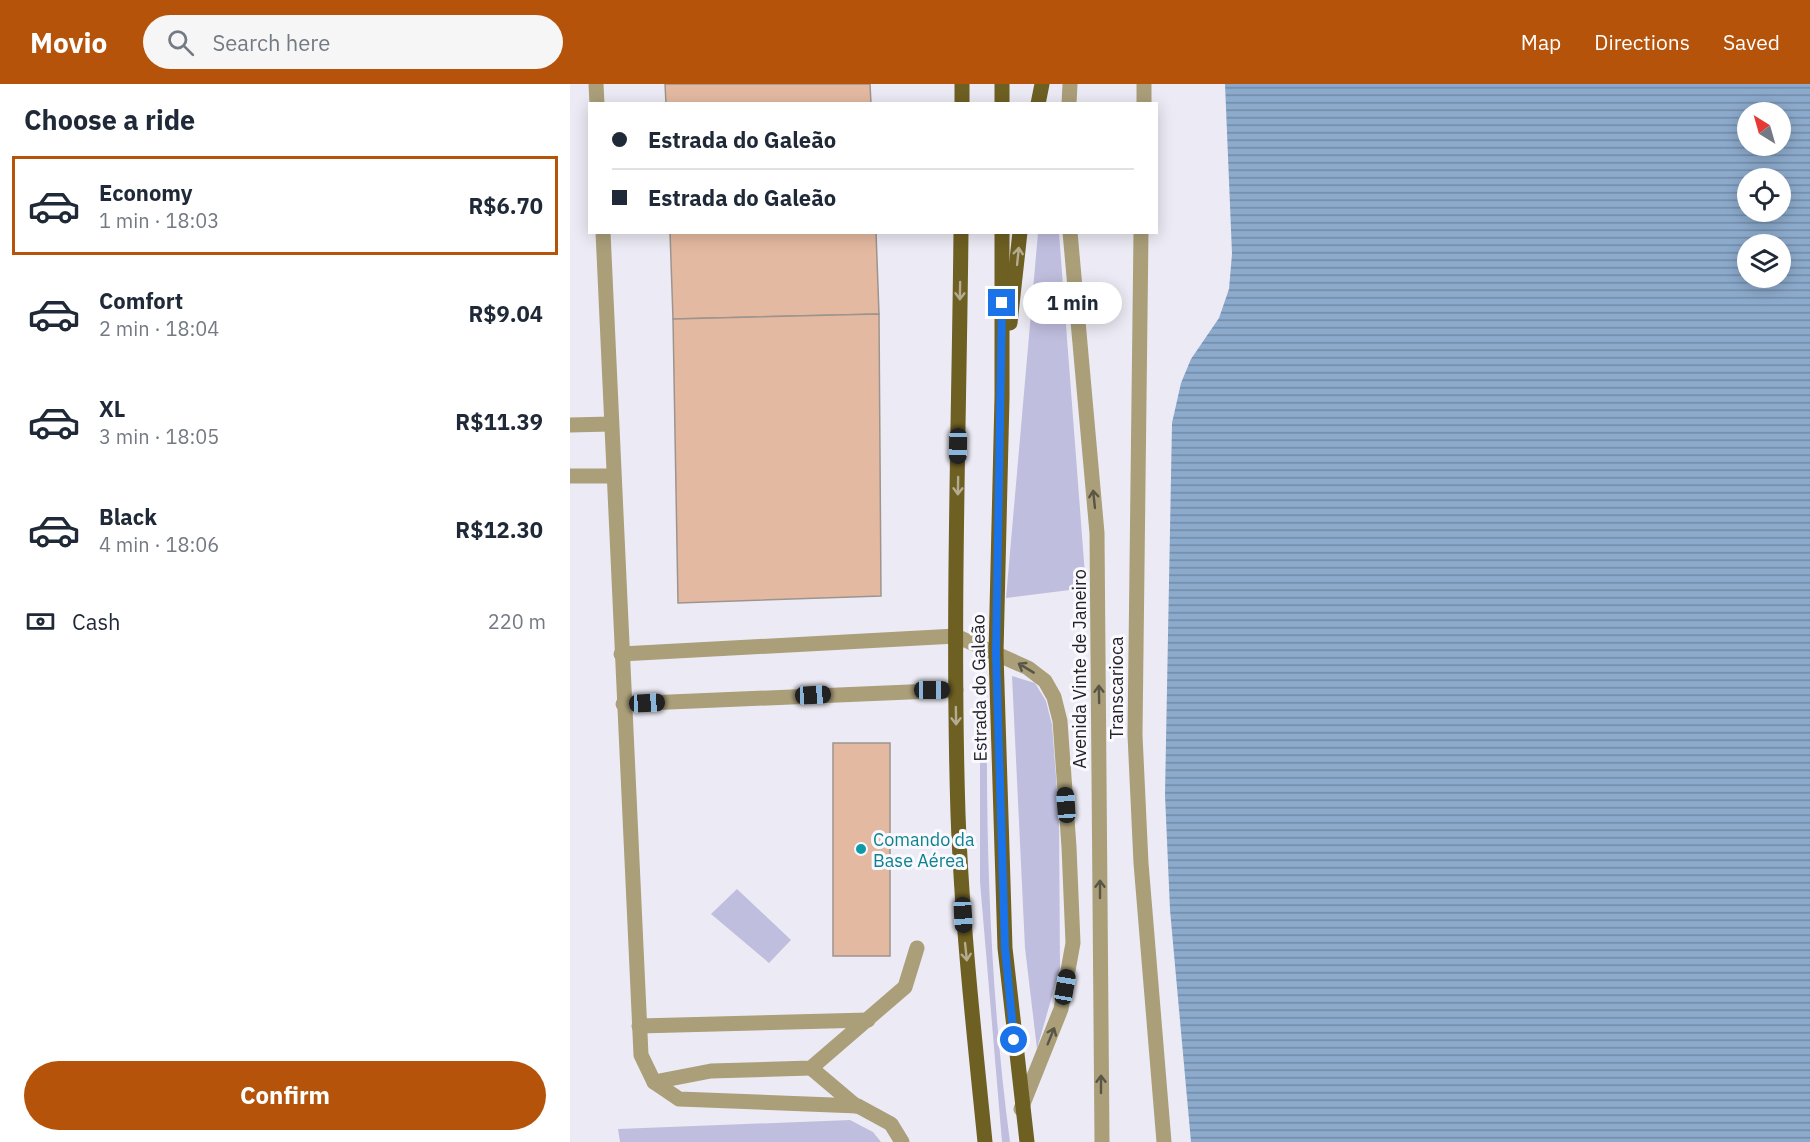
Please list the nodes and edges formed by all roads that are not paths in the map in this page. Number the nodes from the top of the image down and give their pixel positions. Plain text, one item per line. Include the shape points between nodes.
1 (596, 84) edge
2 (962, 84) edge
3 (1002, 84) edge
4 (1042, 84) edge
5 (1070, 84) edge
6 (1144, 84) edge
7 (597, 102) edge
8 (962, 102) edge
9 (1002, 102) edge
10 (1038, 102) edge
11 (1069, 102) edge
12 (1144, 102) edge
13 (603, 234) edge
14 (961, 234) edge
15 (1002, 234) edge
16 (1020, 234) edge
17 (1070, 234) edge
18 (1141, 234) edge
19 (1002, 398) junction
20 (611, 424) junction
21 (570, 425) edge
22 (570, 476) edge
23 (612, 476) junction
24 (957, 636) junction
25 (996, 653) junction
26 (621, 654) junction
27 (956, 690) junction
28 (623, 704) junction
29 (917, 948) dead end
30 (868, 1020) junction
31 (639, 1026) junction
32 (811, 1068) junction
33 (654, 1082) junction
34 (856, 1106) junction
35 (1021, 1109) junction
36 (902, 1142) edge
37 (985, 1142) edge
38 (1027, 1142) edge
39 (1102, 1142) edge
40 (1164, 1142) edge

1 - 7 street
2 - 8 main road
3 - 9 main road
4 - 10 main road
5 - 11 street
6 - 12 street
13 - 20 street
14 -> 24 main road, Estrada do Galeão
15 - 19 main road, Estrada do Galeão
19 -> 16 main road
39 -> 17 street, Avenida Vinte de Janeiro via 1097,533
18 - 40 street, Transcarioca via 1135,735
19 - 25 main road, Estrada do Galeão
20 - 21 street
20 - 23 street
22 - 23 street
23 - 26 street
24 - 25 street
24 - 26 street
24 - 27 main road, Estrada do Galeão
25 - 35 main road, Estrada do Galeão via 1005,948
35 -> 25 street via 1061,1009 1073,943 1070,847 1060,721 1054,697 1045,681 1028,668
26 - 28 street
27 - 28 street
27 -> 37 main road, Estrada do Galeão via 964,936
28 - 31 street
29 - 30 street via 905,987
30 - 31 street
30 - 32 street
31 - 33 street via 641,1055
32 - 33 street via 711,1071
32 - 34 street
33 - 34 street via 679,1099
34 - 36 street via 891,1124
35 - 38 main road, Estrada do Galeão

